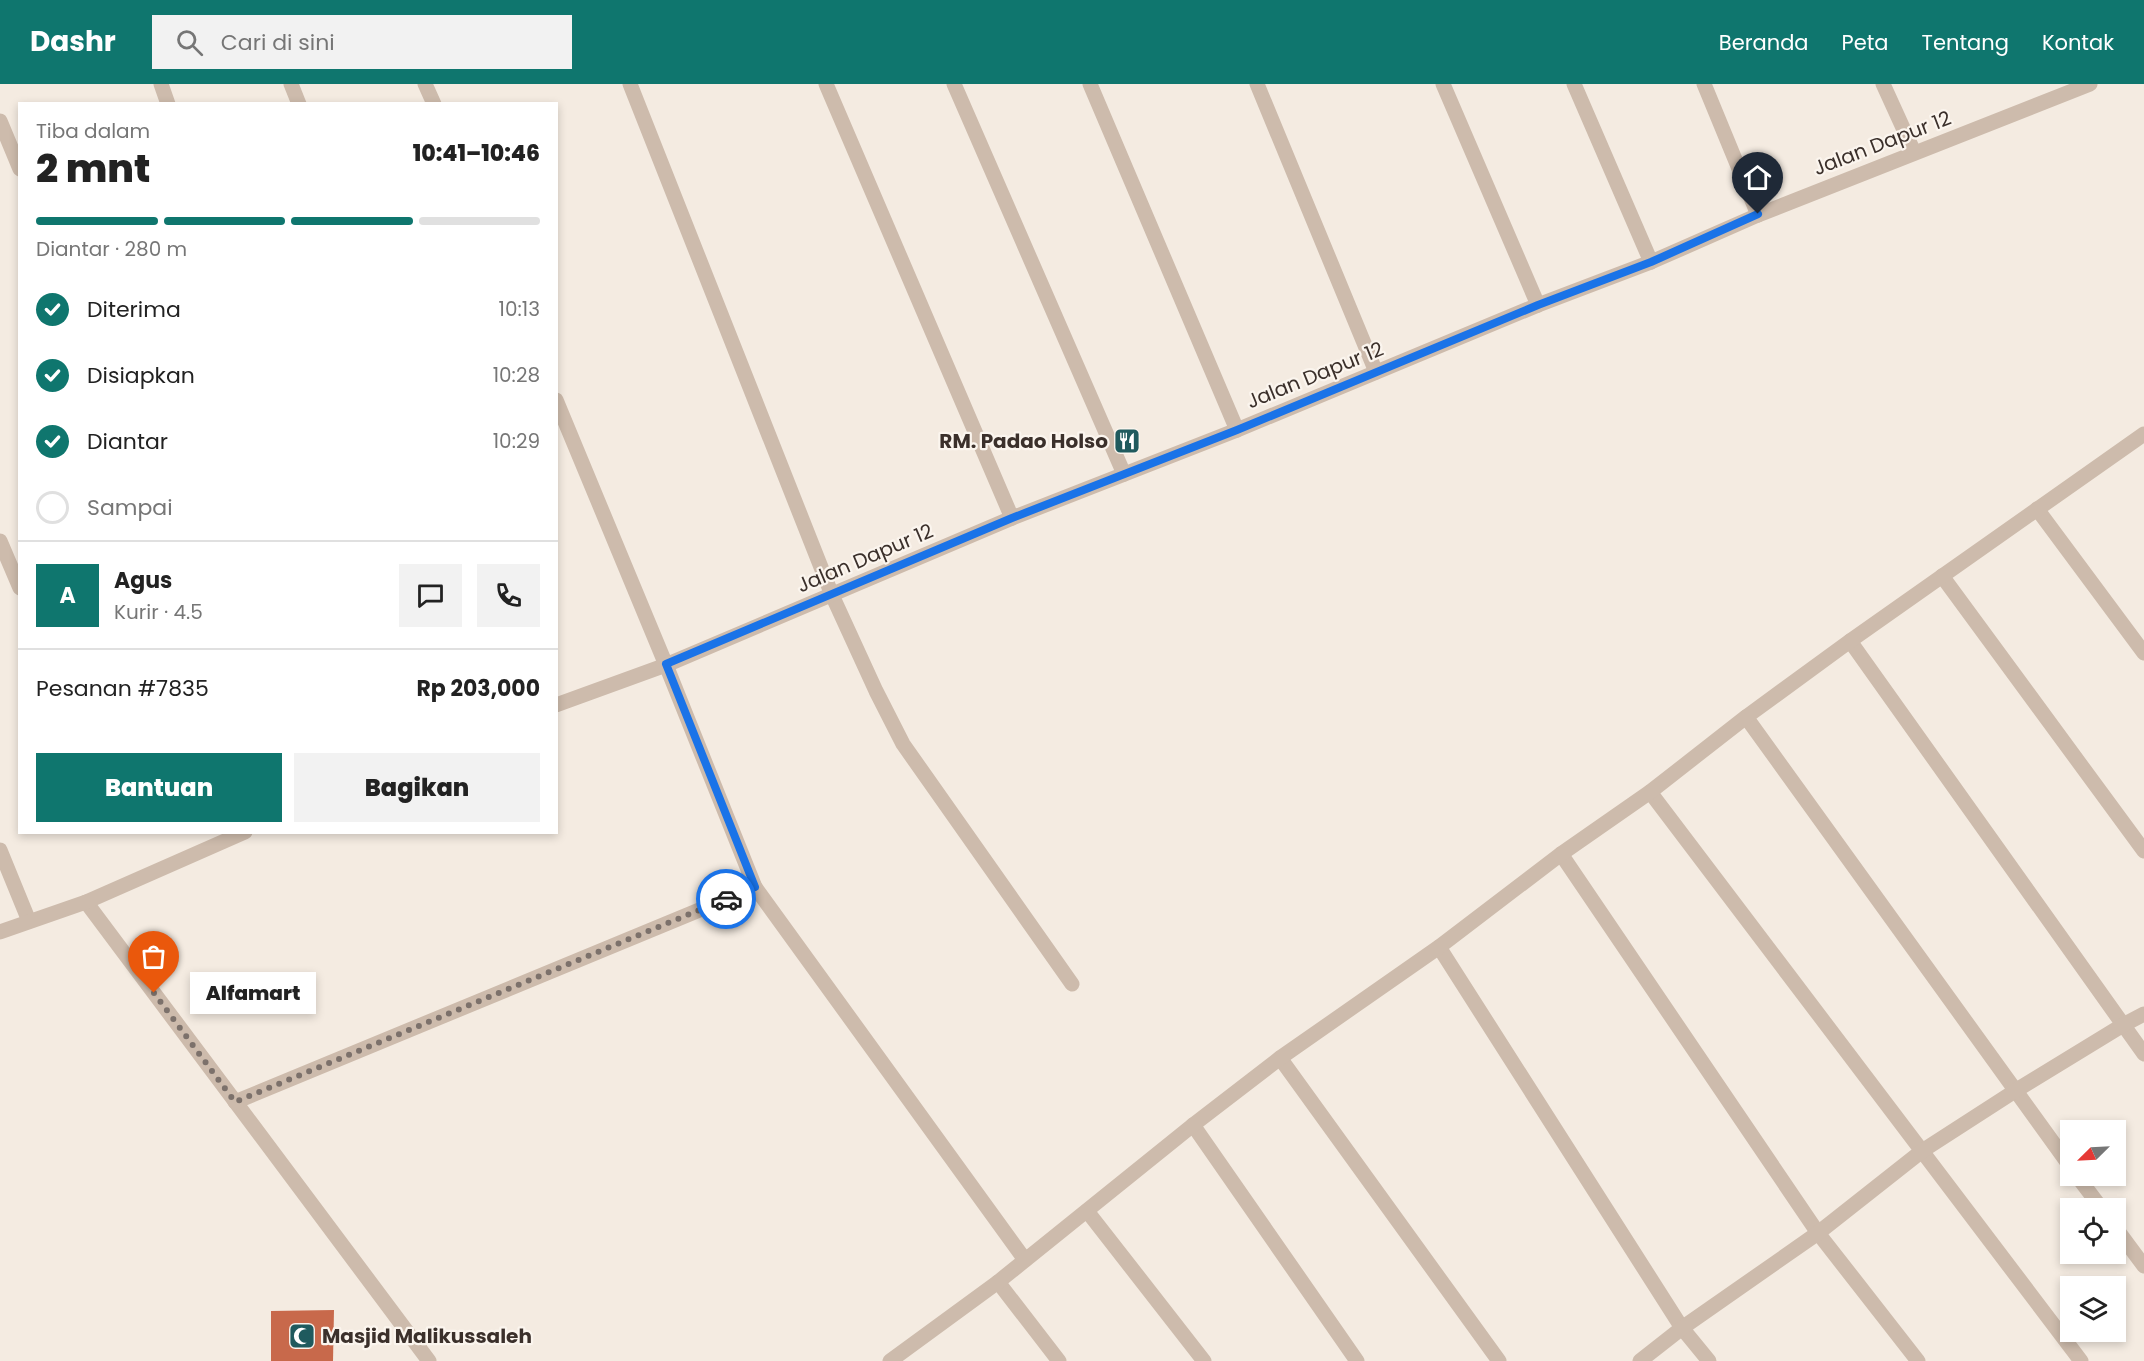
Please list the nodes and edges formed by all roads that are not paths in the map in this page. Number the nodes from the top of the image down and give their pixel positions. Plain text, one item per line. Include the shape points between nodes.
1 (161, 84) edge
2 (291, 84) edge
3 (425, 84) edge
4 (630, 84) edge
5 (826, 84) edge
6 (954, 84) edge
7 (1090, 84) edge
8 (1257, 84) edge
9 (1443, 84) edge
10 (1574, 84) edge
11 (1704, 84) edge
12 (1883, 84) edge
13 (2090, 84) edge
14 (2060, 90) edge
15 (167, 102) edge
16 (298, 102) edge
17 (433, 102) edge
18 (0, 121) edge
19 (1914, 152) junction
20 (18, 164) edge
21 (1758, 214) junction
22 (1651, 262) junction
23 (1538, 305) junction
24 (1377, 372) junction
25 (558, 405) edge
26 (1237, 430) junction
27 (2142, 439) edge
28 (1124, 474) junction
29 (2037, 509) junction
30 (1012, 518) junction
31 (0, 541) edge
32 (1942, 576) junction
33 (18, 583) edge
34 (832, 595) junction
35 (1850, 641) junction
36 (2144, 653) edge
37 (666, 664) junction
38 (558, 704) edge
39 (1746, 717) junction
40 (1650, 792) junction
41 (240, 834) edge
42 (0, 850) edge
43 (2144, 851) edge
44 (1560, 854) junction
45 (755, 887) junction
46 (86, 902) junction
47 (29, 921) junction
48 (0, 932) edge
49 (1439, 946) junction
50 (1072, 984) dead end
51 (2144, 1014) edge
52 (2123, 1025) junction
53 (2144, 1054) edge
54 (1281, 1058) junction
55 (2015, 1091) junction
56 (235, 1102) junction
57 (1193, 1125) junction
58 (1922, 1151) junction
59 (2060, 1152) edge
60 (2085, 1186) edge
61 (2094, 1198) edge
62 (1087, 1211) junction
63 (1818, 1233) junction
64 (2126, 1242) edge
65 (1024, 1260) junction
66 (2144, 1266) edge
67 (998, 1282) junction
68 (1682, 1328) junction
69 (910, 1355) edge
70 (429, 1361) edge
71 (890, 1361) edge
72 (1059, 1361) edge
73 (1204, 1361) edge
74 (1357, 1361) edge
75 (1500, 1361) edge
76 (1640, 1361) edge
77 (1710, 1361) edge
78 (1918, 1361) edge
79 (2081, 1361) edge

1 - 15 street
2 - 16 street
3 - 17 street
4 - 34 street
5 - 30 street
6 - 28 street
7 - 26 street
8 - 24 street
9 - 23 street
10 - 22 street
11 - 21 street
12 - 19 street
13 - 14 street, Jalan Dapur 12
14 - 19 street, Jalan Dapur 12
18 - 20 street
19 - 21 street, Jalan Dapur 12
21 - 22 street, Jalan Dapur 12
22 - 23 street, Jalan Dapur 12
23 - 24 street, Jalan Dapur 12
24 - 26 street, Jalan Dapur 12
25 - 37 street
26 - 28 street, Jalan Dapur 12
27 - 29 street
28 - 30 street, Jalan Dapur 12
29 - 32 street
29 - 36 street
30 - 34 street, Jalan Dapur 12
31 - 33 street
32 - 35 street
32 - 43 street
34 - 37 street, Jalan Dapur 12
34 - 50 street via 903,744
35 - 39 street
35 - 52 street
37 - 38 street, Jalan Dapur 12
37 - 45 street
39 - 40 street
39 - 55 street
40 - 44 street
40 - 58 street
41 - 46 street
42 - 47 street
44 - 49 street
44 - 63 street
45 - 56 street
45 - 65 street
46 - 47 street
46 - 56 street
47 - 48 street
49 - 54 street
49 - 68 street
51 - 52 street
52 - 53 street
52 - 55 street
54 - 57 street
54 - 75 street
55 - 58 street
55 - 59 street
56 - 70 street
57 - 62 street
57 - 74 street
58 - 63 street
58 - 79 street
60 - 61 street
62 - 65 street
62 - 73 street
63 - 68 street
63 - 78 street
64 - 66 street
65 - 67 street
67 - 69 street
67 - 72 street
68 - 76 street
68 - 77 street
69 - 71 street

